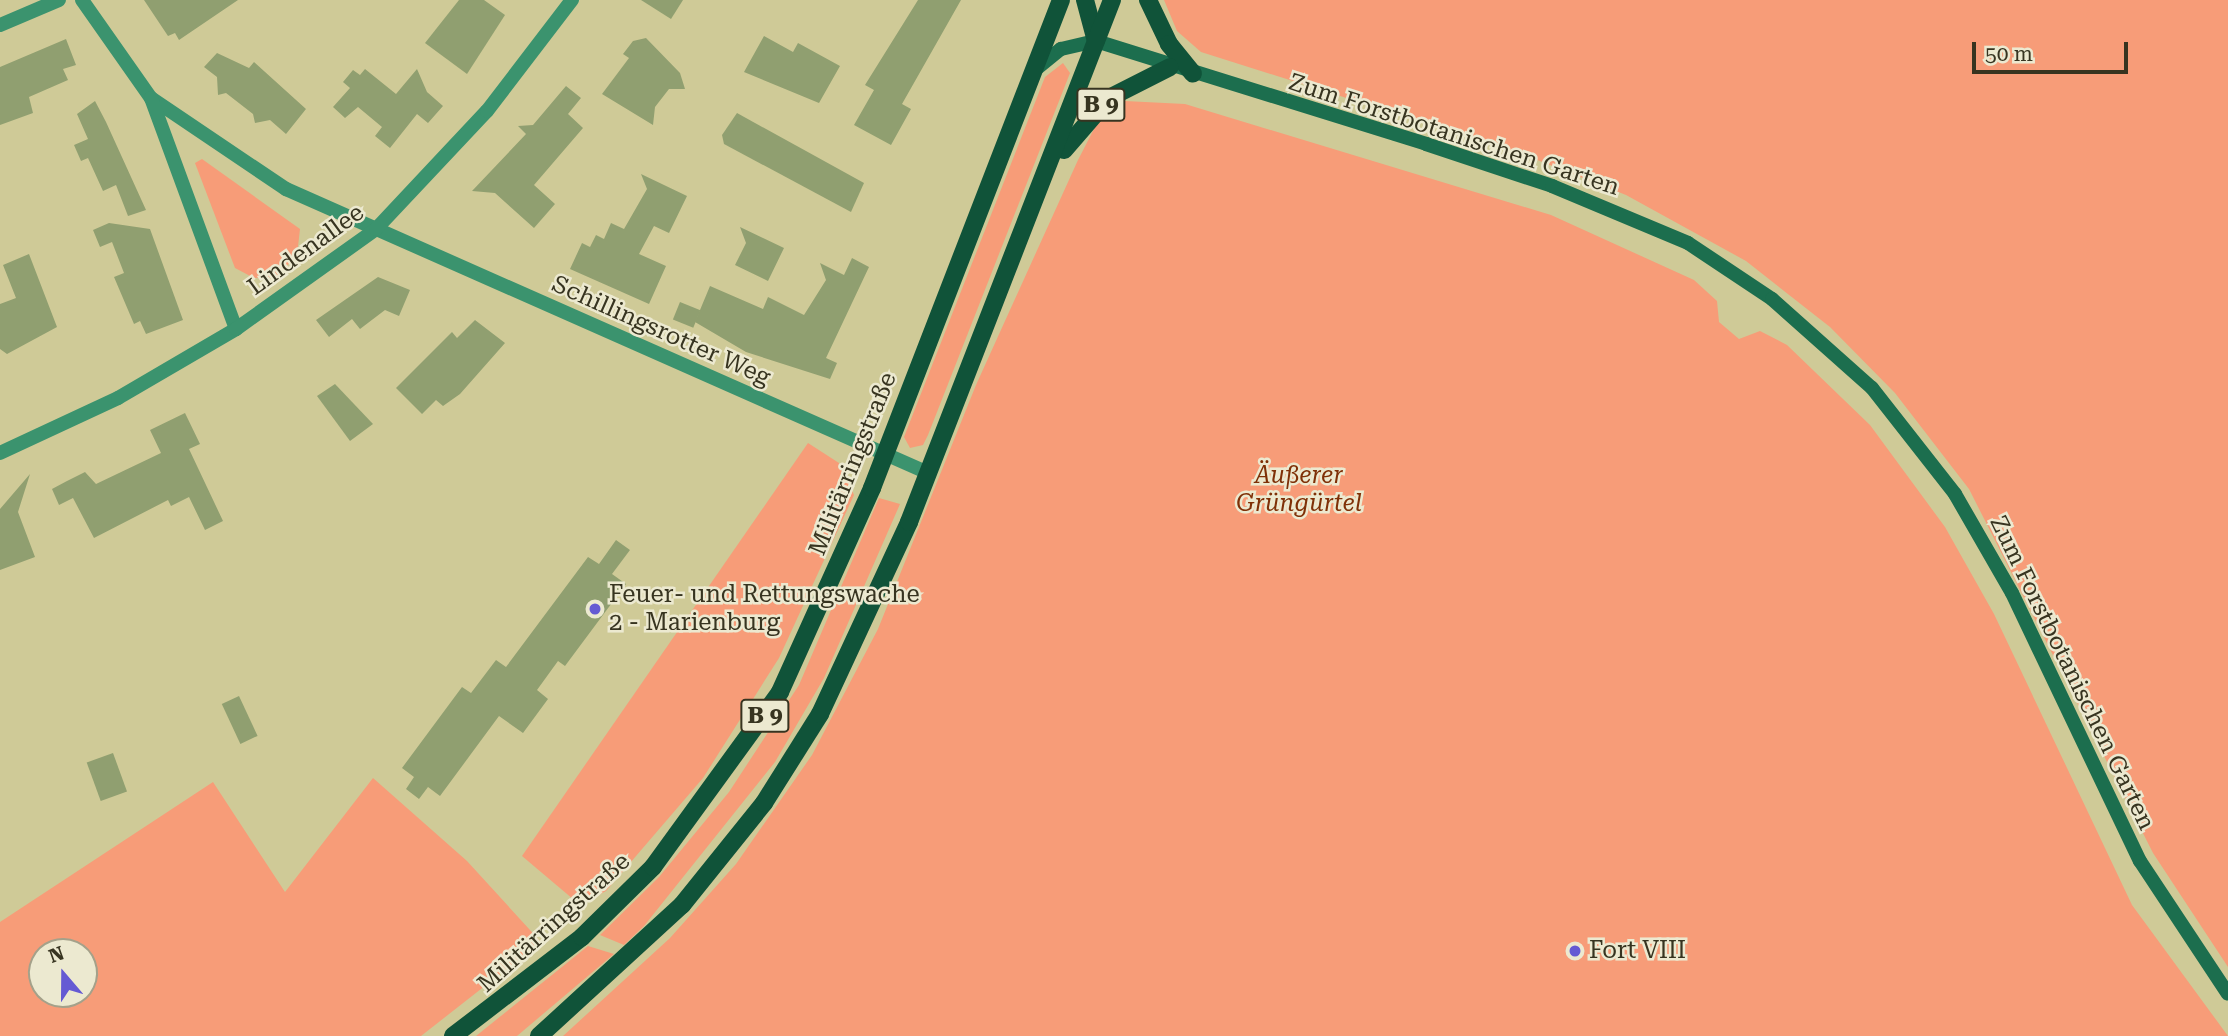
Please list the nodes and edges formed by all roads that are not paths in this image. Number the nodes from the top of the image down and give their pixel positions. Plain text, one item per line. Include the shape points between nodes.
1 (59, 0) edge
2 (82, 0) edge
3 (572, 0) edge
4 (1061, 0) edge
5 (1085, 0) edge
6 (1112, 0) edge
7 (1148, 0) edge
8 (0, 25) edge
9 (1096, 41) junction
10 (1170, 67) junction
11 (1033, 72) junction
12 (1193, 74) junction
13 (151, 98) junction
14 (1051, 167) junction
15 (376, 229) junction
16 (236, 329) junction
17 (0, 453) edge
18 (884, 455) junction
19 (928, 473) junction
20 (2228, 994) edge
21 (453, 1036) edge
22 (538, 1036) edge

1 - 8 street
2 - 13 street
3 - 15 street, Lindenallee via 486,111
4 - 11 main road, Militärringstraße / B 9
5 - 9 main road
6 - 9 main road, B 9
7 - 12 main road via 1169,44
9 - 10 main road, Zum Forstbotanischen Garten
9 - 11 main road via 1061,49
9 - 14 main road, B 9
10 - 12 main road, Zum Forstbotanischen Garten
10 - 14 main road, B 9 via 1109,98
11 - 18 main road, Militärringstraße / B 9
12 - 20 main road, Zum Forstbotanischen Garten via 1426,144 1618,213 1731,270 1823,340 1891,408 1962,505 2012,593 2140,861
13 - 15 street, Schillingsrotter Weg via 286,188
13 - 16 street
14 - 19 main road, B 9
15 - 16 street, Lindenallee
15 - 18 street, Schillingsrotter Weg
16 - 17 street, Lindenallee via 118,398
18 - 19 street, Schillingsrotter Weg
18 - 21 main road, Militärringstraße / B 9 via 793,667 694,818 582,937
19 - 22 main road, B 9 via 848,662 764,803 682,905

